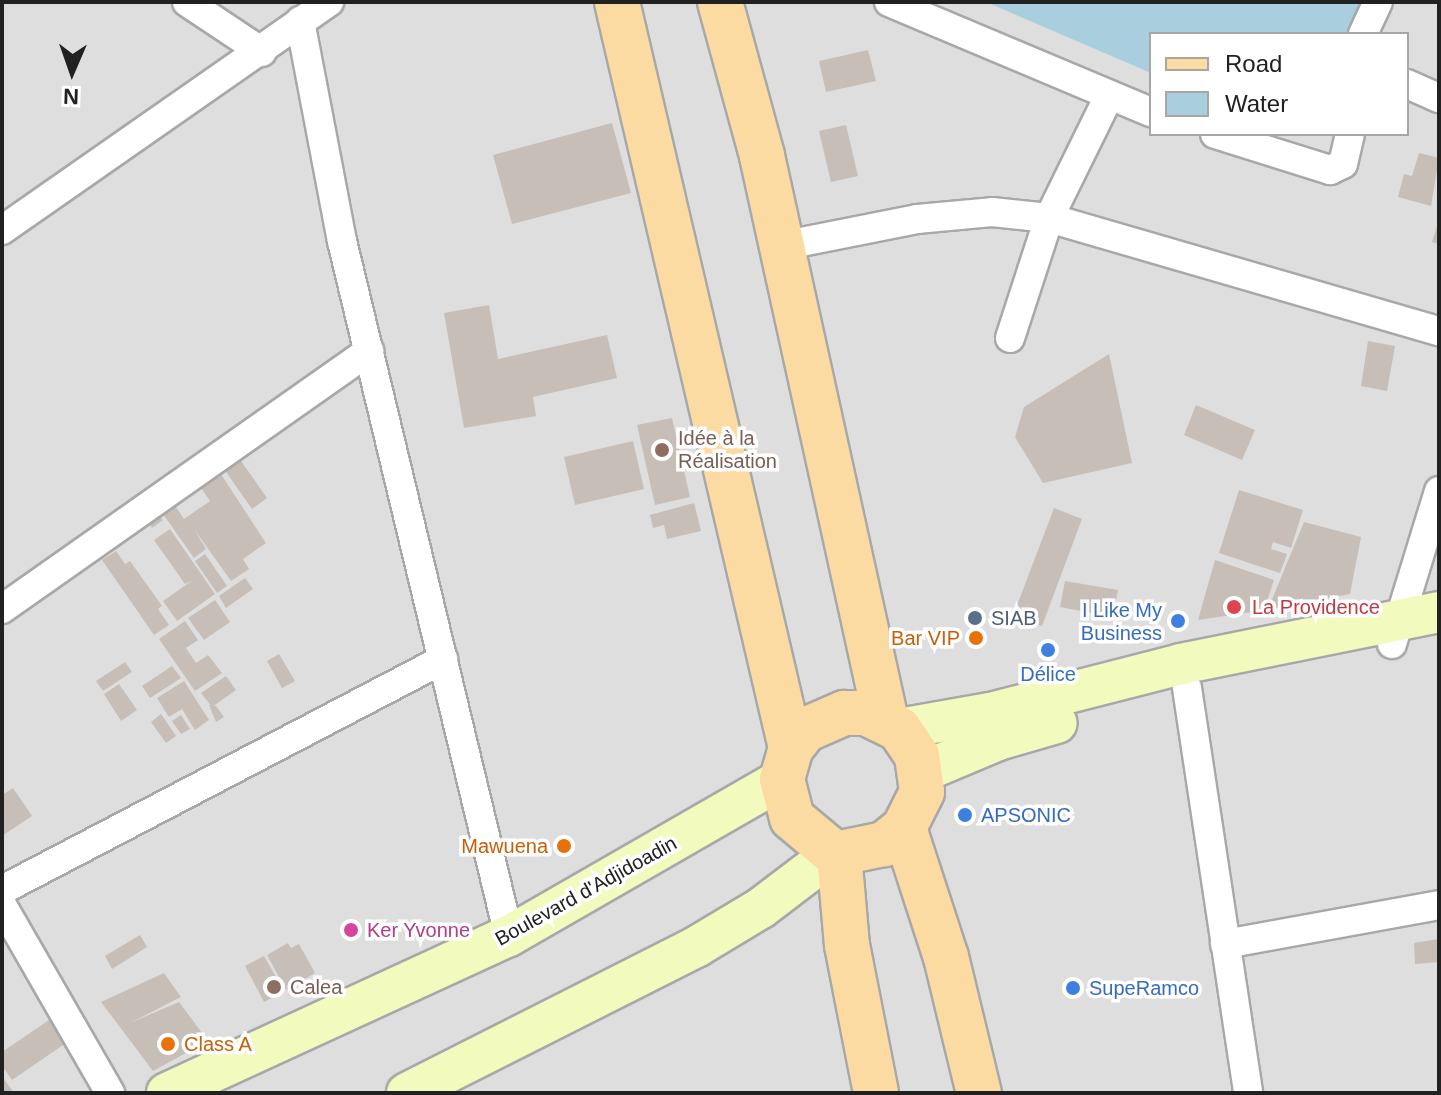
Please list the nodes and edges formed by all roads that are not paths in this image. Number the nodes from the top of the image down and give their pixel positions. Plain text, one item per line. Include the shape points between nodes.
1 (187, 2) edge
2 (329, 2) edge
3 (617, 2) edge
4 (720, 2) edge
5 (889, 2) edge
6 (1378, 2) edge
7 (300, 21) junction
8 (1364, 32) edge
9 (262, 52) junction
10 (1409, 85) edge
11 (1108, 98) junction
12 (1439, 98) edge
13 (1149, 111) edge
14 (1221, 136) edge
15 (1350, 136) edge
16 (1049, 218) junction
17 (2, 230) edge
18 (781, 246) junction
19 (1439, 331) edge
20 (1010, 338) dead end
21 (369, 351) junction
22 (1439, 491) edge
23 (2, 609) edge
24 (1439, 612) edge
25 (1396, 632) junction
26 (1439, 635) edge
27 (443, 659) junction
28 (1187, 688) junction
29 (892, 725) junction
30 (786, 763) junction
31 (922, 772) junction
32 (904, 828) junction
33 (836, 854) junction
34 (2, 890) edge
35 (2, 905) edge
36 (1439, 905) edge
37 (509, 936) junction
38 (1225, 944) junction
39 (110, 1093) edge
40 (167, 1093) edge
41 (407, 1093) edge
42 (876, 1093) edge
43 (979, 1093) edge
44 (1248, 1093) edge

1 - 9 street
2 - 7 street
3 - 30 main road
4 - 18 main road
5 - 11 street
6 - 8 street
7 - 9 street
7 - 21 street
9 - 17 street
10 - 12 street
11 - 13 street
11 - 16 street
14 - 15 street via 1330,170 1343,164
16 - 18 street via 992,212 917,219
16 - 19 street
16 - 20 street
18 - 29 main road
21 - 23 street
21 - 27 street
22 - 25 street
24 - 25 main road
25 - 26 main road
25 - 28 main road
25 - 29 main road
27 - 34 street
27 - 37 street
28 - 31 main road via 998,740
28 - 38 street
29 - 30 main road via 844,713 823,718
29 - 31 main road
30 - 33 main road via 792,818
30 - 37 main road, Boulevard d'Adjidoadin
31 - 32 main road via 919,802
32 - 33 main road via 884,844
32 - 43 main road via 946,957
33 - 41 main road via 696,947
33 - 42 main road via 849,958
35 - 39 street
36 - 38 street
37 - 40 main road, Boulevard d'Adjidoadin
38 - 44 street

